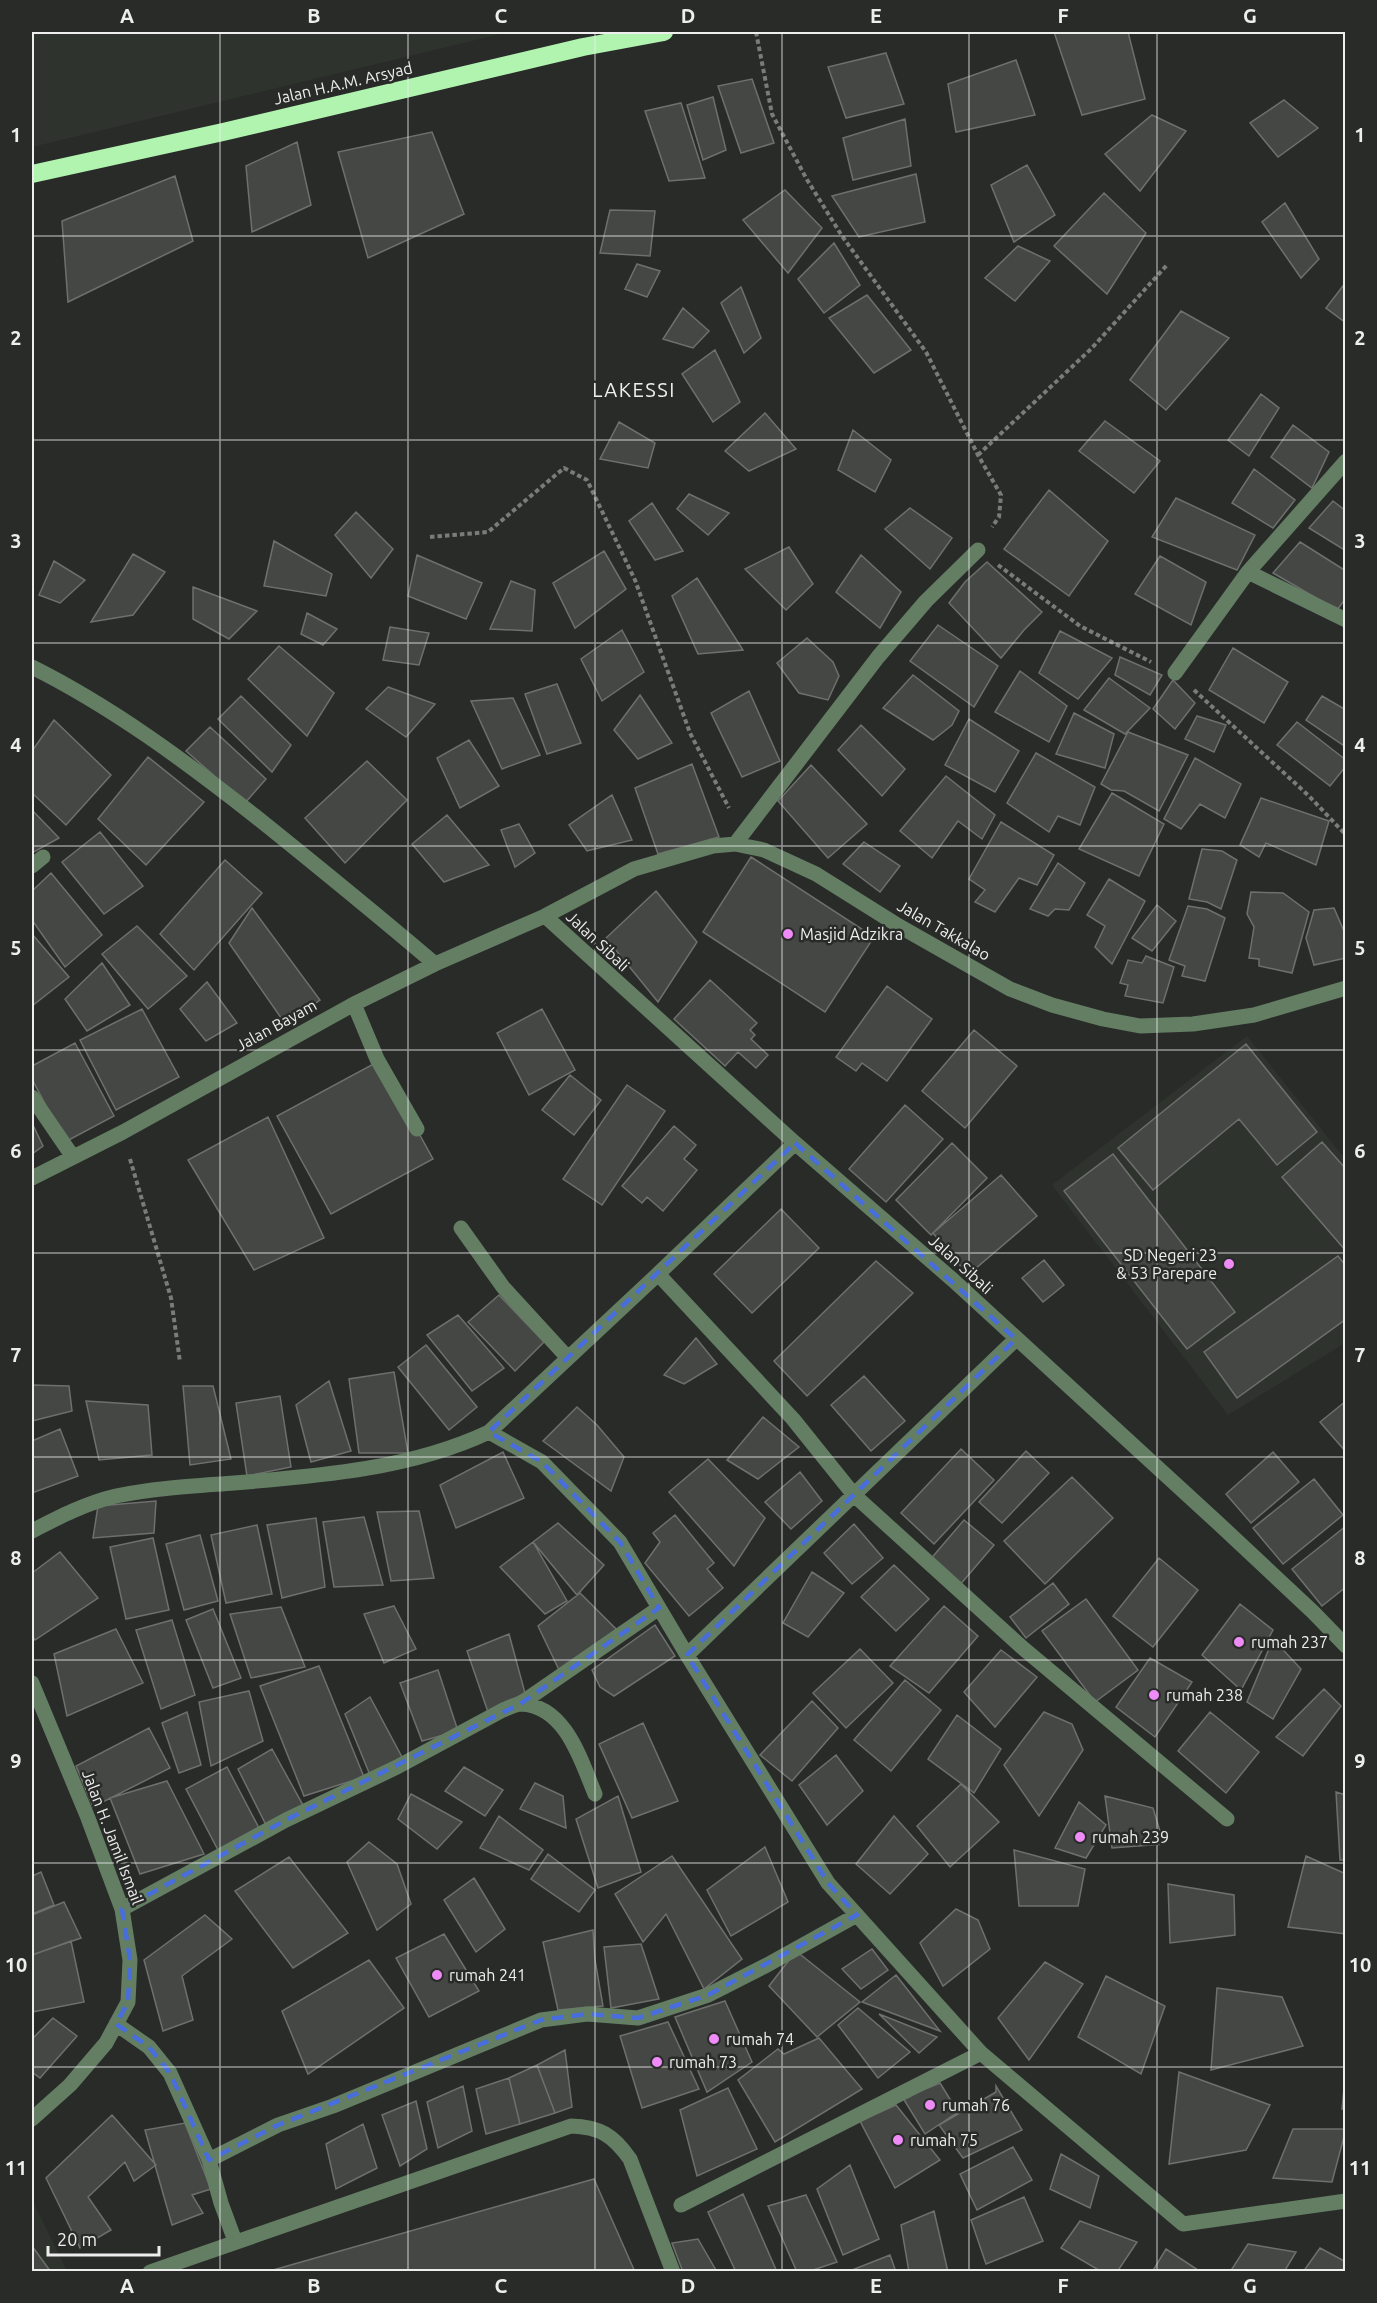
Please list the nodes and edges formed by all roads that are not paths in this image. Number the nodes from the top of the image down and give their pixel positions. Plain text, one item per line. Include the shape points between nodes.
1 (663, 32) edge
2 (32, 174) edge
3 (1346, 461) edge
4 (978, 550) road end
5 (1248, 572) junction
6 (1346, 621) edge
7 (32, 667) edge
8 (1175, 674) dead end
9 (739, 838) junction
10 (545, 916) junction
11 (435, 964) junction
12 (1346, 988) edge
13 (354, 1004) junction
14 (32, 1097) edge
15 (417, 1129) dead end
16 (795, 1143) junction
17 (73, 1157) junction
18 (32, 1178) edge
19 (461, 1228) dead end
20 (658, 1274) junction
21 (1016, 1339) junction
22 (568, 1358) junction
23 (489, 1432) junction
24 (854, 1495) junction
25 (32, 1531) edge
26 (659, 1608) junction
27 (1346, 1646) edge
28 (687, 1655) junction
29 (32, 1683) edge
30 (520, 1704) junction
31 (595, 1794) dead end
32 (1227, 1819) dead end
33 (122, 1910) junction
34 (857, 1916) junction
35 (116, 2024) junction
36 (981, 2053) junction
37 (32, 2119) edge
38 (209, 2160) junction
39 (1346, 2201) edge
40 (681, 2205) dead end
41 (235, 2241) junction
42 (150, 2271) edge
43 (673, 2271) edge

1 - 2 highway, Jalan H.A.M. Arsyad
3 - 5 street
4 - 9 street via 926,601 878,657
5 - 6 street
5 - 8 street
7 - 11 street via 89,698 174,754 334,878
9 - 10 street, Jalan Takkalao via 634,869
9 - 12 street, Jalan Takkalao via 816,874 1010,989 1103,1019 1140,1026 1193,1024 1254,1015
10 - 11 street, Jalan Bayam
10 - 16 street, Jalan Sibali
11 - 13 street, Jalan Bayam
13 - 15 street via 377,1059
13 - 17 street, Jalan Bayam
14 - 17 street
16 - 20 street
16 - 21 street, Jalan Sibali
17 - 18 street, Jalan Bayam
19 - 22 street via 503,1287
20 - 22 street
20 - 24 street via 793,1419
21 - 24 street
21 - 27 street, Jalan Sibali
22 - 23 street
23 - 25 street via 459,1446 392,1463 303,1477 115,1496
23 - 26 street via 542,1462 620,1542
24 - 28 street
24 - 32 street via 1024,1649
26 - 28 street
26 - 30 street
28 - 34 street via 828,1883
29 - 33 street, Jalan H. Jamil Ismail
30 - 31 street via 541,1710 560,1723
30 - 33 street via 286,1820
33 - 35 street, Jalan H. Jamil Ismail via 130,1960 128,2002
34 - 36 street
34 - 38 street via 708,1995 638,2018 587,2014 541,2020 278,2125
35 - 37 street, Jalan H. Jamil Ismail via 106,2043 70,2085
35 - 38 street via 149,2047 170,2073
36 - 39 street via 1183,2224
36 - 40 street
38 - 41 street
41 - 42 street
41 - 43 street via 571,2126 594,2127 620,2144 630,2159

